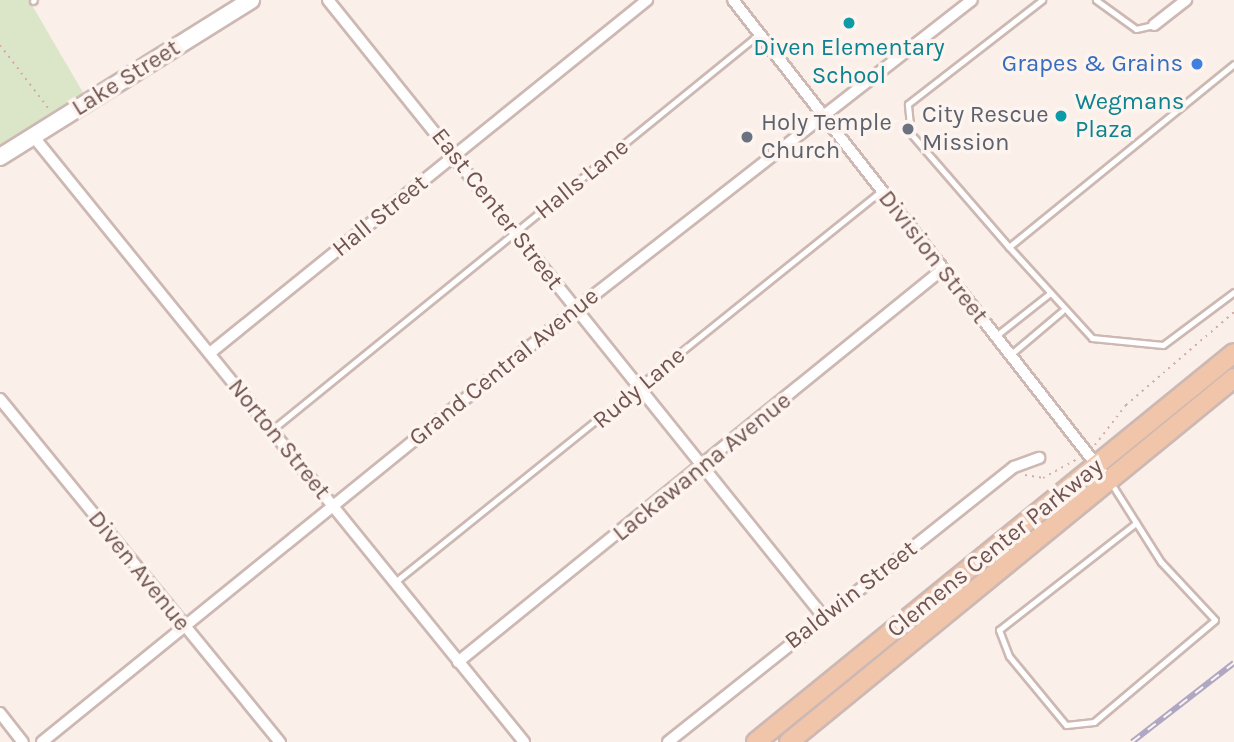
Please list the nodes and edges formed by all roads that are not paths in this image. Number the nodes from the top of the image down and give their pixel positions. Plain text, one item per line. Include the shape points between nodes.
1 (251, 0) edge
2 (328, 0) edge
3 (647, 0) edge
4 (733, 0) edge
5 (972, 0) edge
6 (1042, 0) edge
7 (1097, 0) edge
8 (1186, 0) edge
9 (1154, 24) joint
10 (759, 34) junction
11 (1234, 64) edge
12 (822, 115) junction
13 (33, 136) junction
14 (455, 155) junction
15 (0, 157) edge
16 (881, 191) junction
17 (516, 233) junction
18 (1009, 247) junction
19 (943, 269) junction
20 (1234, 292) edge
21 (1049, 294) junction
22 (576, 309) junction
23 (1062, 311) junction
24 (996, 336) junction
25 (1234, 352) edge
26 (210, 353) junction
27 (1010, 355) junction
28 (1234, 378) edge
29 (641, 388) junction
30 (0, 399) edge
31 (273, 429) junction
32 (1094, 457) junction
33 (1039, 458) dead end
34 (704, 466) junction
35 (1109, 481) junction
36 (332, 505) junction
37 (1136, 523) junction
38 (395, 582) junction
39 (823, 616) junction
40 (184, 627) junction
41 (458, 662) junction
42 (0, 713) edge
43 (23, 742) edge
44 (42, 742) edge
45 (279, 742) edge
46 (524, 742) edge
47 (668, 742) edge
48 (756, 742) edge
49 (789, 742) edge

1 - 13 main road, Lake Street
2 - 14 street, East Center Street
3 - 14 street, Hall Street
4 - 10 street, Division Street
5 - 12 street, Grand Central Avenue
6 - 18 lane via 908,104 911,134
7 - 9 lane via 1136,29
8 - 9 street
10 - 12 street, Division Street
10 - 17 lane, Halls Lane
11 - 18 lane
12 - 16 street, Division Street
12 - 22 street, Grand Central Avenue
13 - 15 main road, Lake Street
13 - 26 street, Norton Street
14 - 17 street, East Center Street
14 - 26 street, Hall Street
16 - 19 street, Division Street
16 - 29 lane, Rudy Lane
17 - 22 street, East Center Street
17 - 31 lane, Halls Lane
18 - 21 lane
19 - 24 street, Division Street
19 - 34 street, Lackawanna Avenue
20 - 23 lane via 1163,345 1091,338
21 - 23 lane
21 - 24 lane
22 - 29 street, East Center Street
22 - 36 street, Grand Central Avenue
23 - 27 lane
24 - 27 street, Division Street
25 - 32 main road, Clemens Center Parkway
26 - 31 street, Norton Street
27 - 32 street, Division Street
28 - 35 main road, Clemens Center Parkway
29 - 34 street, East Center Street
29 - 38 lane, Rudy Lane
30 - 40 street, Diven Avenue
31 - 36 street, Norton Street
32 - 35 street, Division Street
32 - 48 main road, Clemens Center Parkway
33 - 39 street, Baldwin Street via 1014,467
34 - 39 street, East Center Street
34 - 41 street, Lackawanna Avenue
35 - 37 lane
35 - 49 main road, Clemens Center Parkway
36 - 38 street, Norton Street
36 - 40 street, Grand Central Avenue
37 - 37 lane via 1161,562 1215,620 1094,722 1066,726 1009,656 999,630
38 - 41 street, Norton Street
39 - 47 street, Baldwin Street
40 - 44 street, Grand Central Avenue
40 - 45 street, Diven Avenue
41 - 46 street, Norton Street
42 - 43 street

